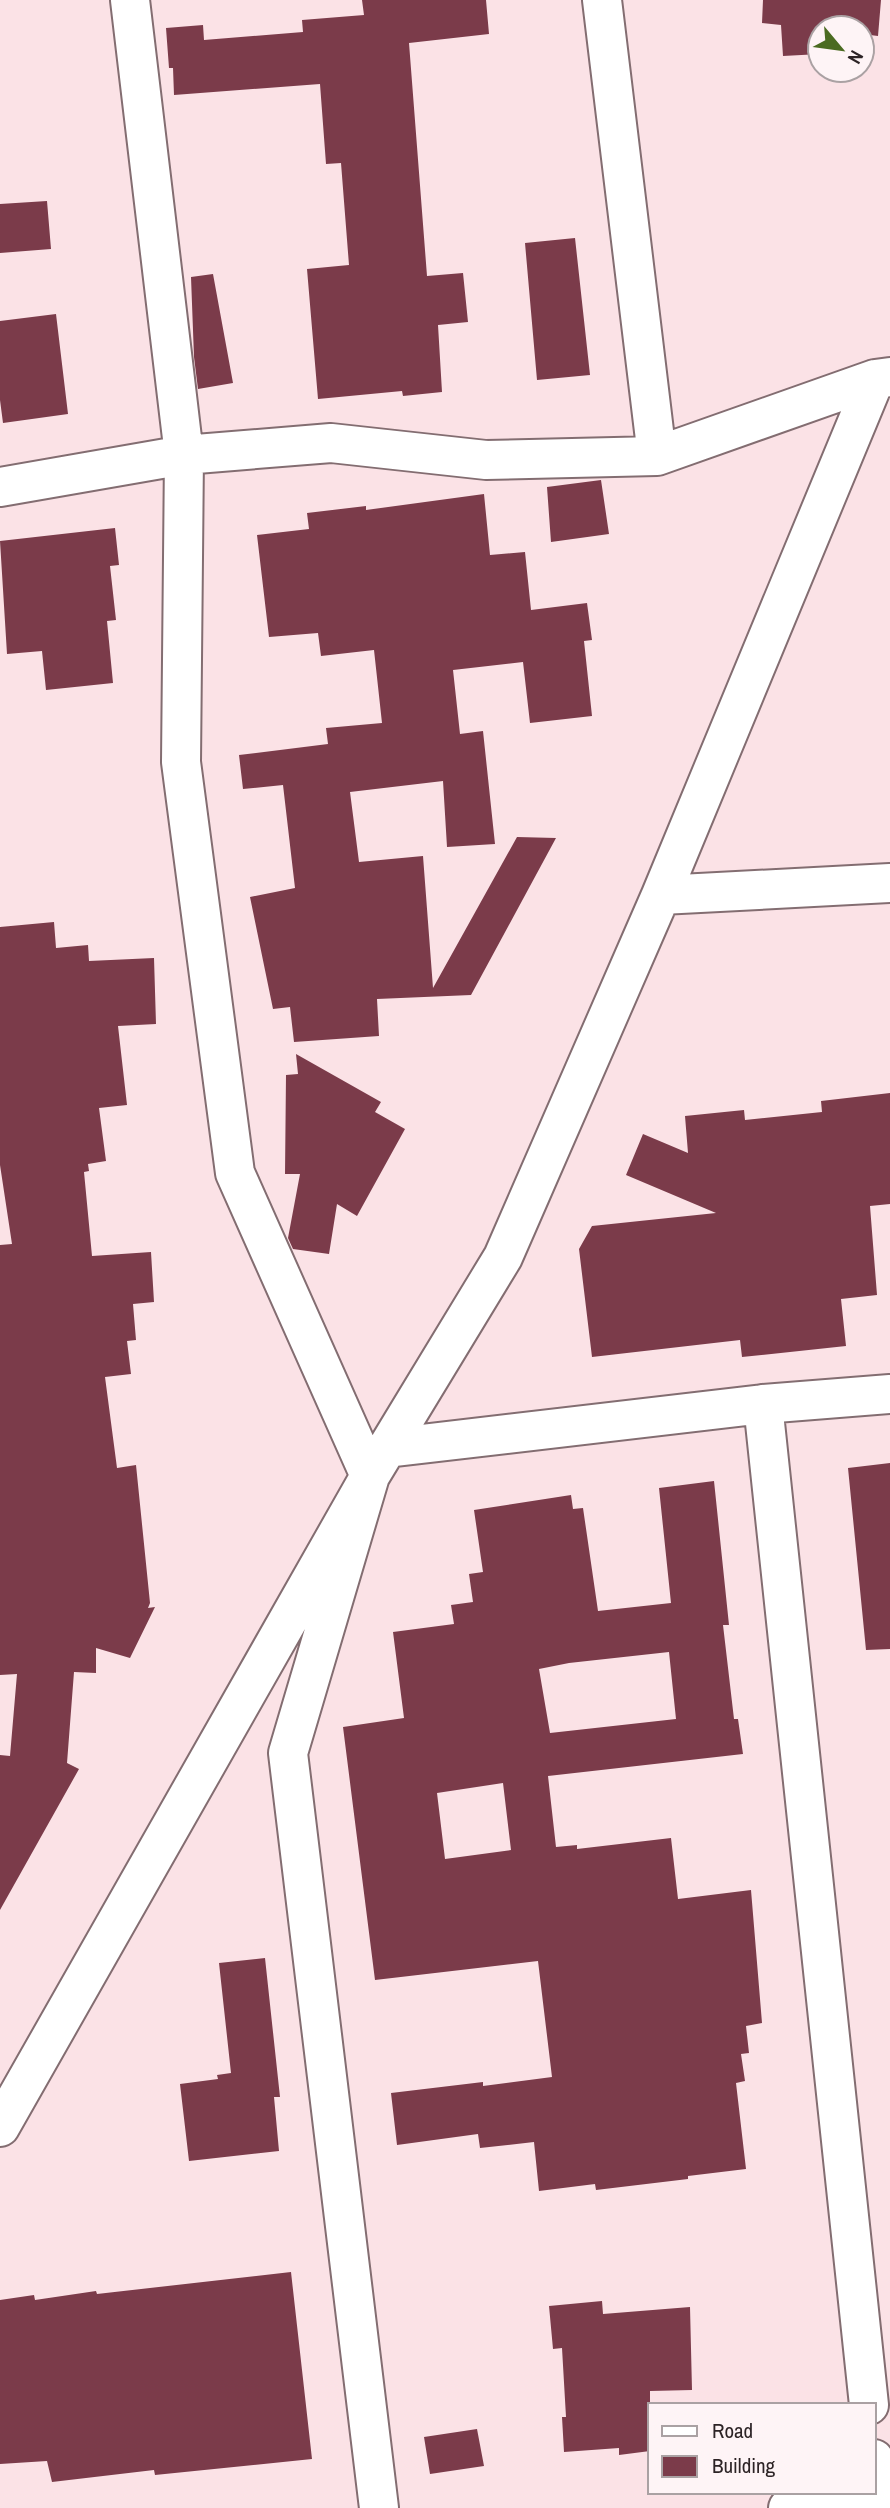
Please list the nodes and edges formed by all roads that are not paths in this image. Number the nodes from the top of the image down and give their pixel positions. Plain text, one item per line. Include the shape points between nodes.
1 (130, 0) edge
2 (601, 0) edge
3 (882, 378) edge
4 (184, 455) junction
5 (657, 456) junction
6 (0, 487) edge
7 (890, 883) edge
8 (661, 895) junction
9 (890, 1394) edge
10 (763, 1404) junction
11 (378, 1462) junction
12 (0, 2127) edge
13 (869, 2403) edge
14 (876, 2467) edge
15 (884, 2498) edge
16 (379, 2508) edge
17 (788, 2508) edge

1 - 4 street
2 - 5 street
3 - 5 street
3 - 8 street
4 - 5 street via 331,443 486,460
4 - 6 street
4 - 11 street via 181,762 235,1173
7 - 8 street
8 - 11 street via 503,1257
9 - 10 street
10 - 11 street
10 - 13 street
11 - 12 street
11 - 16 street via 288,1753
14 - 15 street
15 - 17 street

